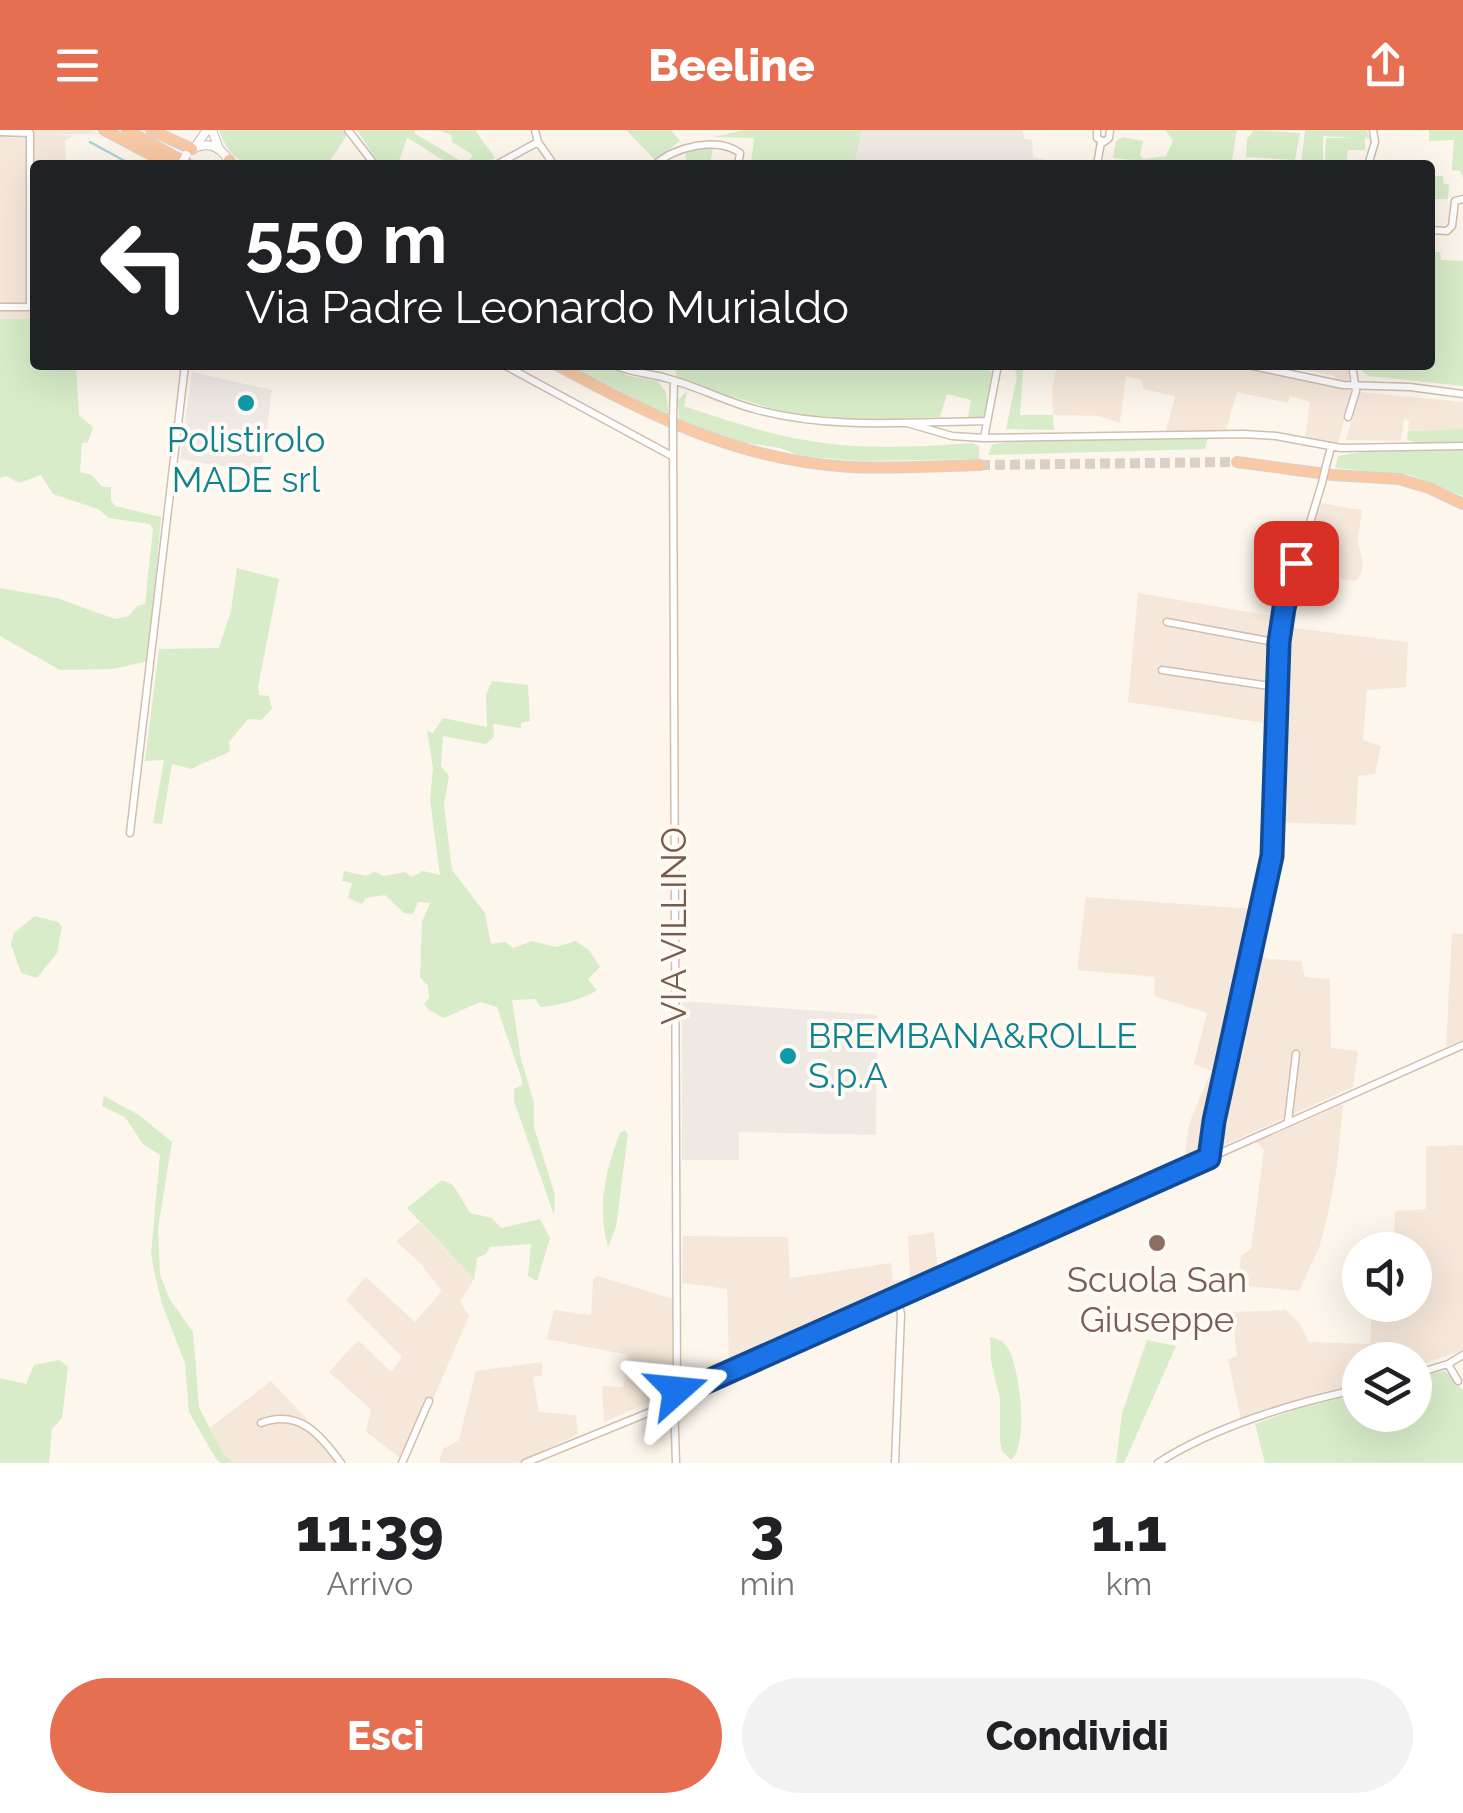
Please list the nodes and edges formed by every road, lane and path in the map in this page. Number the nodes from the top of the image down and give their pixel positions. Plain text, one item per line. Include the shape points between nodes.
1 (104, 130) edge
2 (128, 130) edge
3 (151, 130) edge
4 (209, 130) edge
5 (348, 130) edge
6 (536, 130) edge
7 (1096, 130) edge
8 (1110, 130) edge
9 (1373, 130) edge
10 (0, 132) edge
11 (1101, 141) junction
12 (538, 142) junction
13 (192, 149) junction
14 (220, 149) junction
15 (161, 160) edge
16 (181, 160) edge
17 (184, 160) edge
18 (228, 160) edge
19 (371, 160) edge
20 (505, 160) edge
21 (551, 160) edge
22 (661, 160) edge
23 (739, 160) edge
24 (1099, 160) edge
25 (1370, 160) edge
26 (1463, 199) edge
27 (1435, 230) edge
28 (0, 307) edge
29 (184, 370) edge
30 (513, 370) edge
31 (566, 370) edge
32 (624, 370) edge
33 (669, 370) edge
34 (997, 370) edge
35 (1273, 370) edge
36 (1352, 370) edge
37 (670, 379) junction
38 (1354, 386) junction
39 (1463, 394) edge
40 (1348, 417) dead end
41 (986, 421) junction
42 (908, 423) junction
43 (984, 438) junction
44 (1463, 446) edge
45 (1331, 447) junction
46 (672, 456) junction
47 (1237, 462) tunnel mouth
48 (980, 465) tunnel mouth
49 (1463, 504) edge
50 (1167, 622) dead end
51 (1279, 642) junction
52 (1162, 670) dead end
53 (1276, 687) junction
54 (130, 833) dead end
55 (1462, 1048) edge
56 (1296, 1054) dead end
57 (1288, 1122) junction
58 (1209, 1158) junction
59 (897, 1297) junction
60 (1463, 1355) edge
61 (1448, 1364) junction
62 (1432, 1369) edge
63 (1458, 1380) dead end
64 (1342, 1394) edge
65 (675, 1397) junction
66 (429, 1401) dead end
67 (261, 1423) dead end
68 (340, 1463) edge
69 (402, 1463) edge
70 (525, 1463) edge
71 (676, 1463) edge
72 (895, 1463) edge
73 (1158, 1463) edge

1 - 15 highway
2 - 16 highway
3 - 13 highway
4 - 13 street
4 - 14 street
5 - 19 street
6 - 12 street
7 - 11 street
8 - 11 street via 1110,138
9 - 25 street
10 - 28 street via 30,134 30,307
11 - 24 street
12 - 20 street
12 - 21 street
13 - 14 street
13 - 17 street, bridge
14 - 18 street
22 - 23 street via 672,151 715,146 735,148
26 - 27 street via 1454,202 1452,226
29 - 54 street
30 - 46 street
31 - 48 highway via 664,422 765,455 848,466
32 - 37 street
33 - 37 street, VIA VILLINO
34 - 41 street
35 - 38 street
36 - 38 street
37 - 42 street via 788,416
37 - 46 street, VIA VILLINO, bridge
38 - 39 street
38 - 40 street
41 - 42 street
41 - 43 street
42 - 43 street
43 - 45 street via 1264,435
44 - 45 street
45 - 51 street, bridge
46 - 65 street, VIA VILLINO
47 - 49 highway via 1399,479
50 - 51 street
51 - 53 street
52 - 53 street
53 - 58 street via 1272,856
55 - 57 street
56 - 57 street
57 - 58 street
58 - 59 street
59 - 65 street
59 - 72 street
60 - 61 street
61 - 62 street
61 - 63 street
64 - 73 street via 1287,1408
65 - 70 street
65 - 71 street, VIA VILLINO
66 - 69 street
67 - 68 street via 276,1418 306,1426

